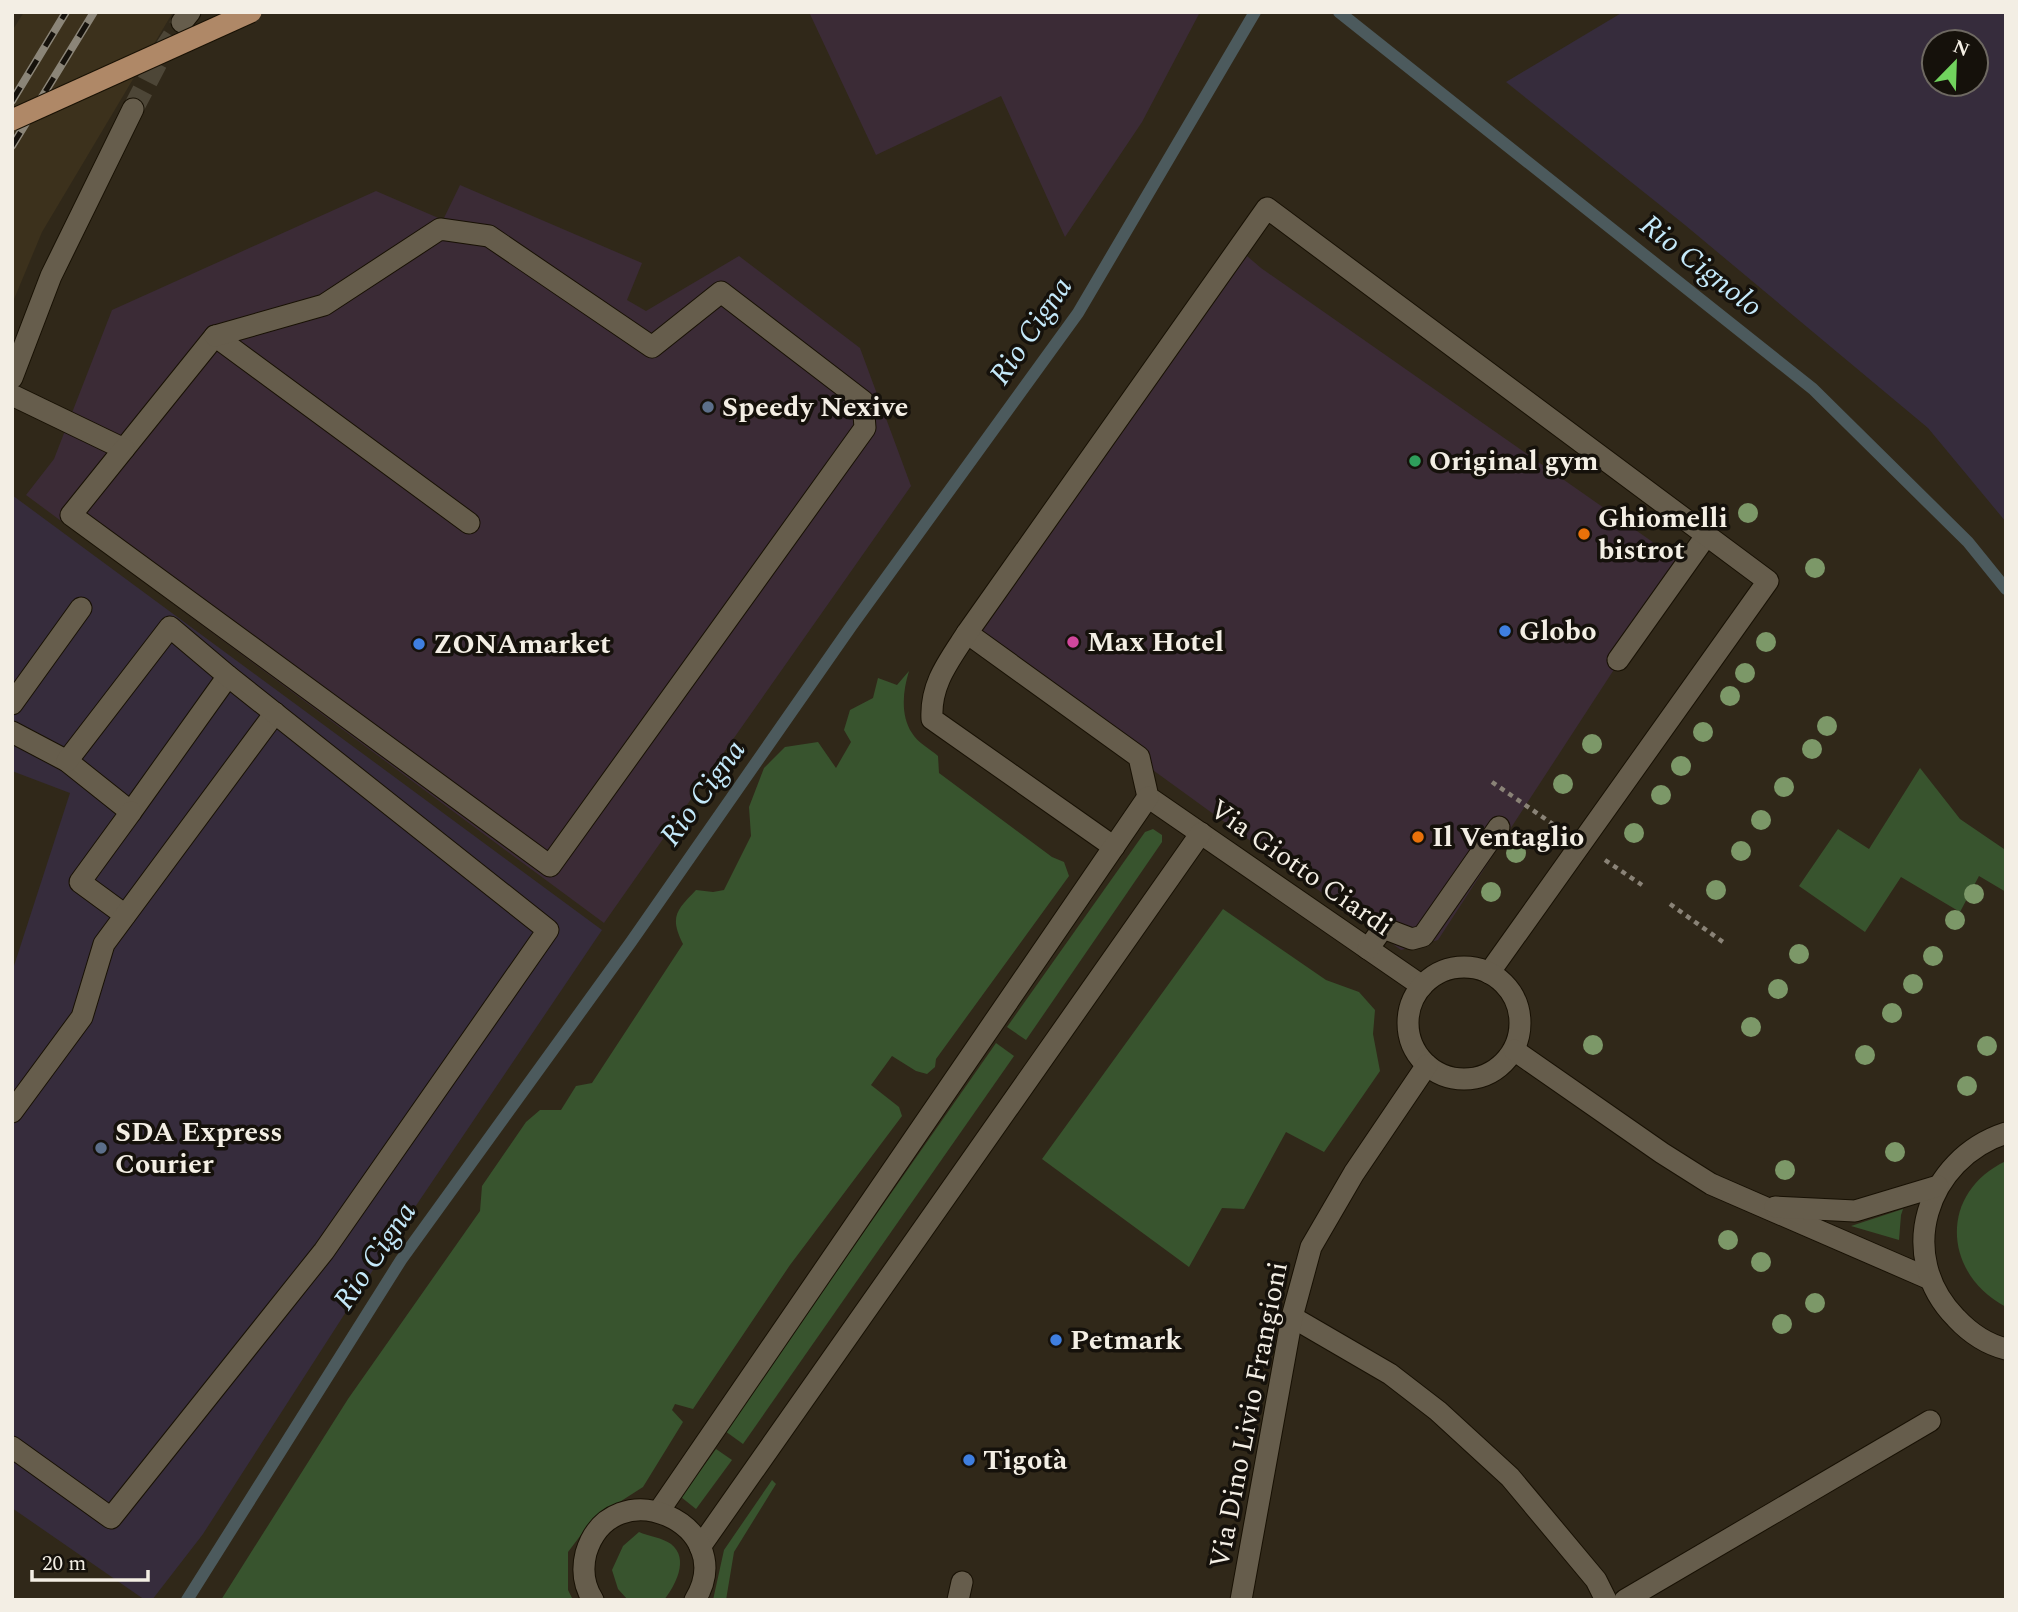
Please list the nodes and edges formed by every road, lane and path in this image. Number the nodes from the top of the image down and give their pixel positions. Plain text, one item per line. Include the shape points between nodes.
1 (251, 12) edge
2 (133, 109) tunnel mouth
3 (12, 120) edge
4 (215, 335) junction
5 (12, 378) edge
6 (12, 395) edge
7 (124, 449) junction
8 (469, 523) dead end
9 (1706, 536) junction
10 (81, 608) dead end
11 (967, 633) junction
12 (1618, 660) dead end
13 (228, 676) junction
14 (12, 704) edge
15 (275, 713) junction
16 (12, 732) edge
17 (68, 761) junction
18 (1492, 782) dead end
19 (1148, 797) junction
20 (131, 812) junction
21 (1499, 827) dead end
22 (1563, 831) dead end
23 (1201, 833) junction
24 (1114, 847) junction
25 (1602, 857) dead end
26 (1642, 885) dead end
27 (1670, 904) dead end
28 (125, 915) junction
29 (1723, 942) dead end
30 (1368, 949) junction
31 (1489, 973) junction
32 (1422, 986) junction
33 (1514, 1050) junction
34 (1427, 1065) junction
35 (12, 1112) edge
36 (2006, 1133) edge
37 (1938, 1186) junction
38 (1763, 1206) junction
39 (1930, 1279) junction
40 (1292, 1317) junction
41 (2006, 1349) edge
42 (1930, 1421) dead end
43 (12, 1447) edge
44 (659, 1511) junction
45 (700, 1547) junction
46 (593, 1600) edge
47 (695, 1600) edge
48 (1241, 1600) edge
49 (1606, 1600) edge
50 (1625, 1600) edge

1 - 3 main road, bridge
2 - 5 street via 51,276
4 - 7 street
4 - 7 street via 324,305 440,229 489,236 652,347 721,292 863,401 866,428 550,866 71,515
4 - 8 street
6 - 7 street
9 - 11 street via 1267,208
9 - 12 street
9 - 31 street via 1768,581
10 - 14 street
11 - 19 street via 1139,757
11 - 24 street via 942,671 931,700 932,719
13 - 15 street
13 - 17 street via 170,627
13 - 20 street
15 - 28 street
15 - 43 street via 548,930 324,1251 111,1518
16 - 17 street
17 - 20 street
18 - 22 path
19 - 23 street, Via Giotto Ciardi
19 - 24 street
20 - 28 street via 80,882
21 - 30 street via 1423,936 1412,939 1383,928
23 - 30 street, Via Giotto Ciardi
23 - 45 street
24 - 44 street
25 - 26 path
27 - 29 path
28 - 35 street via 104,944 82,1017
30 - 32 street, Via Giotto Ciardi
31 - 32 street via 1461,967 1433,976
31 - 33 street via 1518,1006 1519,1036
32 - 34 street via 1408,1018 1409,1035
33 - 34 street via 1504,1063 1475,1079 1458,1079
33 - 38 street via 1711,1184
34 - 40 street, Via Dino Livio Frangioni via 1354,1173 1311,1247
36 - 37 street via 1958,1159
37 - 38 street via 1855,1210
37 - 39 street via 1926,1216 1924,1247
38 - 39 street
39 - 41 street via 1945,1308 1968,1330
40 - 48 street, Via Dino Livio Frangioni
40 - 49 street via 1390,1374 1438,1411 1510,1477 1596,1580
42 - 50 street
44 - 45 street via 684,1524
44 - 46 street via 625,1512 598,1531 584,1561 584,1578
45 - 47 street via 704,1580

